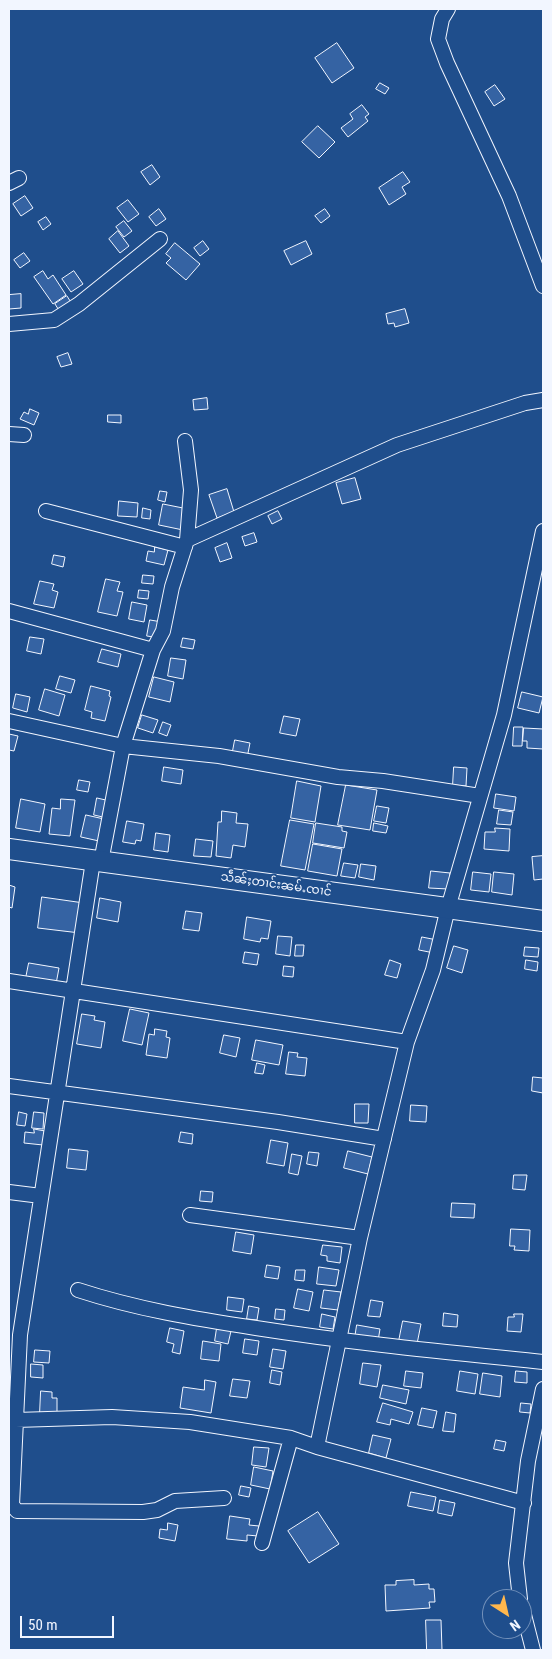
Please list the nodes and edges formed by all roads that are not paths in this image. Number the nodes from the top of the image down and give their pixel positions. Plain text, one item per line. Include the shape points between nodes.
1 (448, 9) edge
2 (160, 239) dead end
3 (543, 286) edge
4 (9, 324) edge
5 (543, 400) edge
6 (9, 434) edge
7 (24, 435) dead end
8 (185, 441) dead end
9 (46, 511) dead end
10 (543, 531) edge
11 (186, 544) junction
12 (9, 612) edge
13 (153, 650) junction
14 (9, 720) edge
15 (123, 746) junction
16 (480, 796) junction
17 (9, 849) edge
18 (97, 861) junction
19 (448, 908) junction
20 (543, 921) edge
21 (9, 980) edge
22 (74, 990) junction
23 (407, 1042) junction
24 (9, 1086) edge
25 (56, 1092) junction
26 (384, 1139) junction
27 (9, 1192) edge
28 (41, 1196) junction
29 (190, 1215) dead end
30 (360, 1238) junction
31 (78, 1290) dead end
32 (14, 1335) edge
33 (340, 1341) junction
34 (543, 1362) edge
35 (543, 1389) edge
36 (16, 1420) junction
37 (291, 1438) junction
38 (317, 1447) junction
39 (224, 1498) dead end
40 (524, 1503) junction
41 (262, 1542) dead end
42 (519, 1589) edge

1 - 3 street via 442,19 438,39 446,63 509,196
2 - 4 street via 54,320
5 - 11 street via 397,445
6 - 7 street
8 - 11 street via 191,490
9 - 11 street
10 - 16 street via 504,715
11 - 13 street via 172,587 163,631
12 - 13 street
13 - 15 street
14 - 15 street
15 - 16 street via 219,756 338,777
15 - 18 street
16 - 19 street
17 - 18 highway, သဵၼ်ႈတၢင်းၼမ်ႉၸၢင်
18 - 19 highway, သဵၼ်ႈတၢင်းၼမ်ႉၸၢင်
18 - 22 street
19 - 20 highway, သဵၼ်ႈတၢင်းၼမ်ႉၸၢင်
19 - 23 street via 432,970
21 - 22 street
22 - 23 street
22 - 25 street
23 - 26 street
24 - 25 street
25 - 26 street
25 - 28 street
26 - 30 street
27 - 28 street
28 - 32 street
29 - 30 street
30 - 33 street
31 - 33 street via 172,1315
32 - 36 street
33 - 34 street
33 - 38 street
35 - 40 street via 528,1461
36 - 37 street via 112,1417 190,1422
36 - 39 street via 12,1505 17,1510 142,1512 157,1510 175,1501
37 - 38 street
37 - 41 street
38 - 40 street
40 - 42 street via 516,1563

